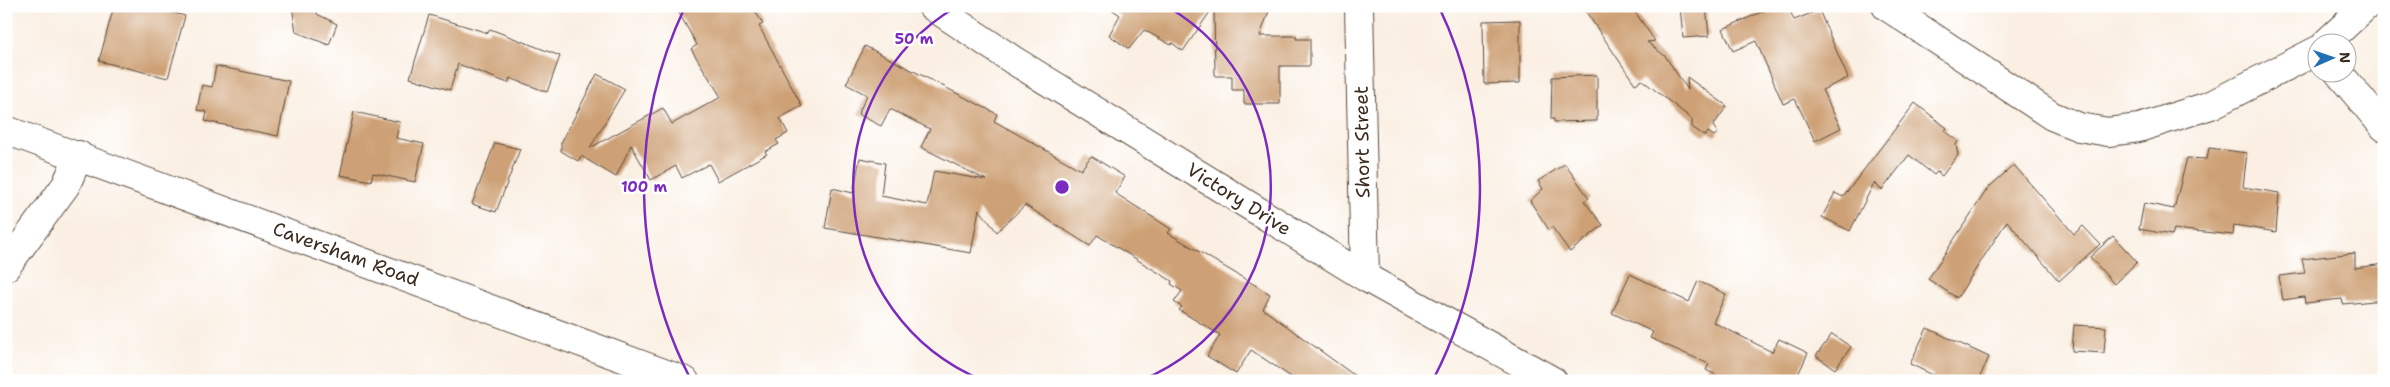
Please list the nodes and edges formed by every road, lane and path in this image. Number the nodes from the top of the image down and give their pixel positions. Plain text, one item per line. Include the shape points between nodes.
1 (932, 6) edge
2 (1358, 6) edge
3 (1886, 6) edge
4 (2366, 6) edge
5 (2337, 32) edge
6 (2308, 55) edge
7 (2346, 82) edge
8 (2384, 127) edge
9 (6, 130) edge
10 (79, 155) junction
11 (6, 267) edge
12 (1365, 277) junction
13 (685, 381) edge
14 (1553, 381) edge

1 - 12 street, Victory Drive
2 - 12 street, Short Street
3 - 6 street via 2052,116 2079,127 2108,132 2139,128 2210,105
4 - 5 street
7 - 8 street
9 - 10 street, Caversham Road
10 - 11 street via 66,185
10 - 13 street, Caversham Road
12 - 14 street, Victory Drive

